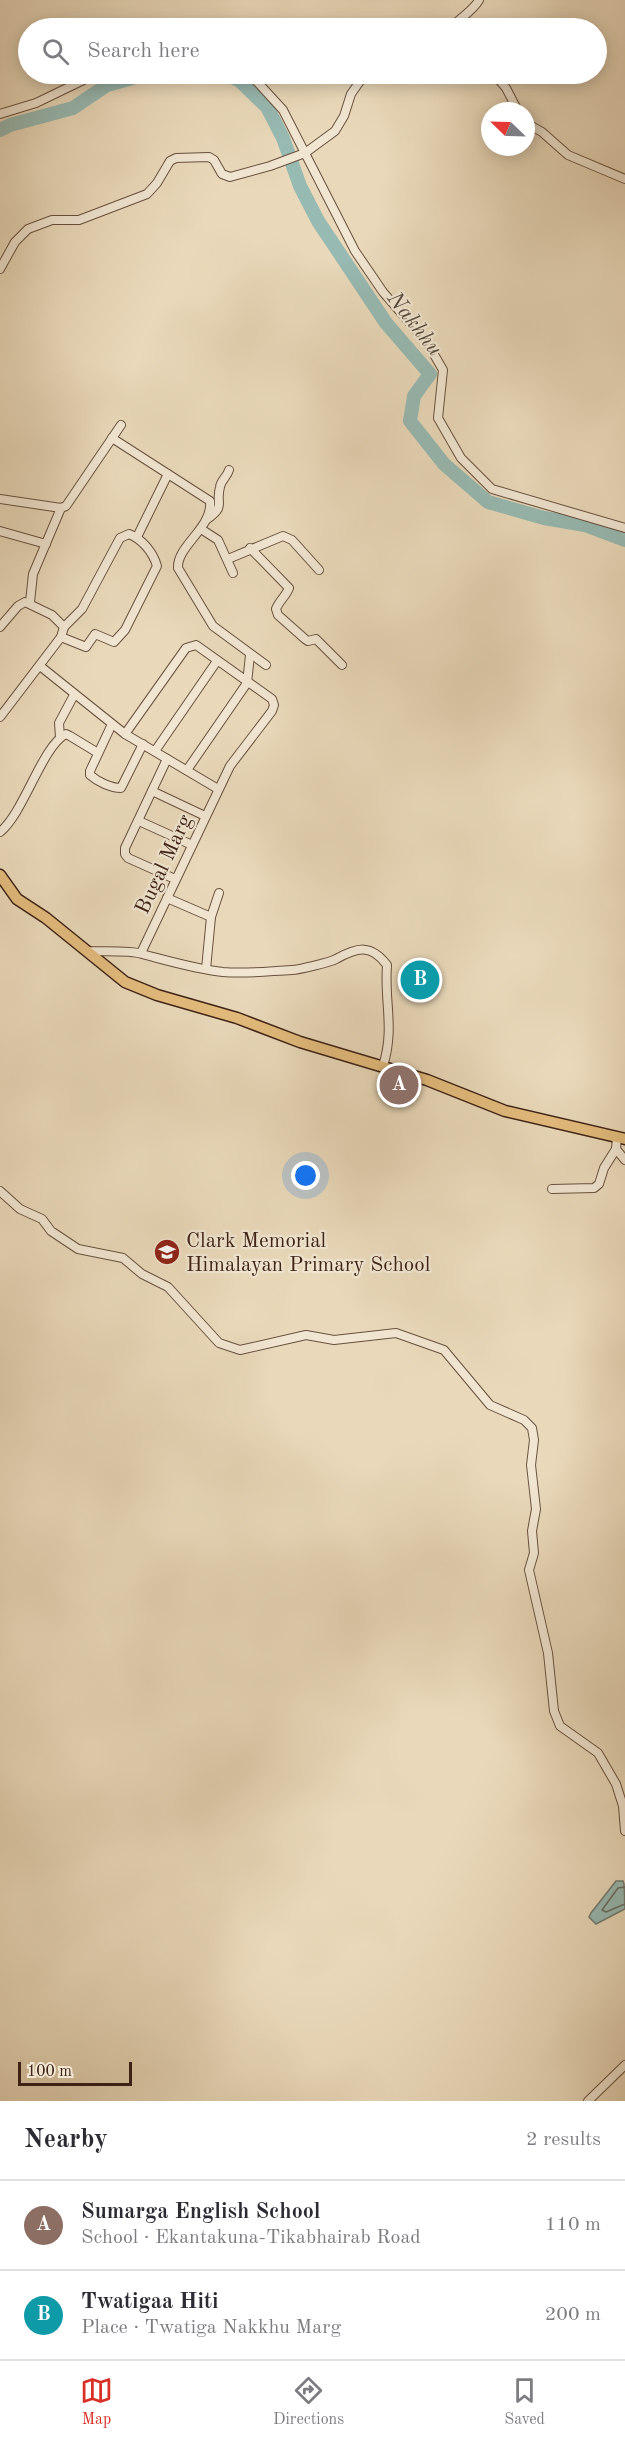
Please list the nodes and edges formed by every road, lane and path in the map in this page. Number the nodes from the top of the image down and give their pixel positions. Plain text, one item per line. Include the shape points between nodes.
1 (479, 0) edge
2 (458, 18) edge
3 (75, 84) edge
4 (259, 84) edge
5 (358, 84) edge
6 (503, 84) edge
7 (513, 102) edge
8 (0, 114) edge
9 (535, 128) edge
10 (302, 154) junction
11 (625, 179) edge
12 (0, 269) edge
13 (121, 424) dead end
14 (112, 438) junction
15 (229, 470) dead end
16 (168, 474) junction
17 (0, 499) edge
18 (61, 508) junction
19 (206, 520) junction
20 (625, 528) edge
21 (201, 529) junction
22 (0, 531) edge
23 (137, 537) junction
24 (46, 544) junction
25 (250, 548) junction
26 (228, 559) junction
27 (319, 570) dead end
28 (233, 573) dead end
29 (30, 602) junction
30 (0, 627) edge
31 (64, 627) junction
32 (61, 637) junction
33 (250, 655) junction
34 (216, 661) junction
35 (266, 665) dead end
36 (342, 665) dead end
37 (40, 666) junction
38 (247, 683) junction
39 (74, 695) junction
40 (0, 717) edge
41 (112, 724) junction
42 (125, 734) junction
43 (60, 737) junction
44 (143, 744) junction
45 (155, 751) junction
46 (98, 753) junction
47 (167, 759) junction
48 (187, 770) junction
49 (218, 789) junction
50 (152, 790) junction
51 (205, 816) junction
52 (139, 821) junction
53 (0, 832) edge
54 (192, 845) junction
55 (0, 875) edge
56 (175, 879) junction
57 (219, 893) dead end
58 (167, 898) junction
59 (211, 916) junction
60 (87, 951) junction
61 (141, 953) junction
62 (206, 969) junction
63 (383, 1066) junction
64 (616, 1137) edge
65 (616, 1149) junction
66 (625, 1160) edge
67 (552, 1189) dead end
68 (0, 1191) edge
69 (621, 1784) edge
70 (625, 1831) edge
71 (625, 2065) edge
72 (588, 2101) edge

1 - 2 street
3 - 8 street via 36,103
4 - 10 street via 283,110
5 - 10 street via 335,131
6 - 7 street
9 - 11 street via 568,155
10 - 12 street via 230,177 222,174 209,157 176,158 147,194 79,220 52,220 28,229 15,242
10 - 20 street via 355,251 383,292 428,344 443,370 438,418 461,458 492,489
13 - 14 street
14 - 16 street
14 - 18 street via 70,503
15 - 19 street via 219,489 220,505
16 - 19 street via 210,501
16 - 23 street
17 - 18 street
18 - 24 street
19 - 21 street
21 - 26 street via 218,540
21 - 33 street via 180,557 178,568 213,626
22 - 24 street
23 - 31 street via 129,534 120,538 82,609
23 - 32 street via 157,566 125,630 114,642 95,634 86,647
24 - 29 street via 33,574
25 - 26 street
25 - 27 street via 279,536 287,537
25 - 36 street via 289,588 277,605 278,615 308,642 316,639 322,643
26 - 28 street
29 - 30 street via 18,606
29 - 31 street
31 - 32 street
32 - 37 street
33 - 35 street
33 - 38 street
34 - 38 street, Bugal Marg
34 - 42 street, Bugal Marg via 196,645 186,648
34 - 45 street
37 - 39 street
37 - 40 street
38 - 48 street
38 - 49 street, Bugal Marg via 272,699 274,705
39 - 41 street
39 - 43 street via 59,723
41 - 42 street
41 - 46 street
42 - 44 street
43 - 46 street via 66,734
43 - 53 street via 12,820
44 - 45 street
44 - 46 street via 121,788 90,775
45 - 47 street
47 - 48 street
47 - 50 street
48 - 49 street
49 - 51 street, Bugal Marg
50 - 51 street
50 - 52 street
51 - 54 street, Bugal Marg
52 - 54 street
52 - 56 street via 125,854
54 - 56 street, Bugal Marg
55 - 60 main road via 17,899
56 - 58 street, Bugal Marg
57 - 59 street
58 - 59 street
58 - 61 street, Bugal Marg
59 - 62 street
60 - 61 street
60 - 63 main road via 125,982 157,995
61 - 62 street via 165,962
62 - 63 street via 302,970 347,952 370,950 379,954 387,965 390,1026
63 - 64 main road via 505,1111
64 - 65 street
65 - 66 street
65 - 67 street via 594,1188
68 - 69 street via 78,1249 123,1258 142,1274 168,1287 219,1343 240,1350 306,1335 334,1341 396,1333 444,1350 490,1405 524,1420 532,1428 534,1440 531,1465 536,1509 534,1553 529,1570 548,1653 554,1711 560,1726 598,1753
69 - 70 street
71 - 72 street

